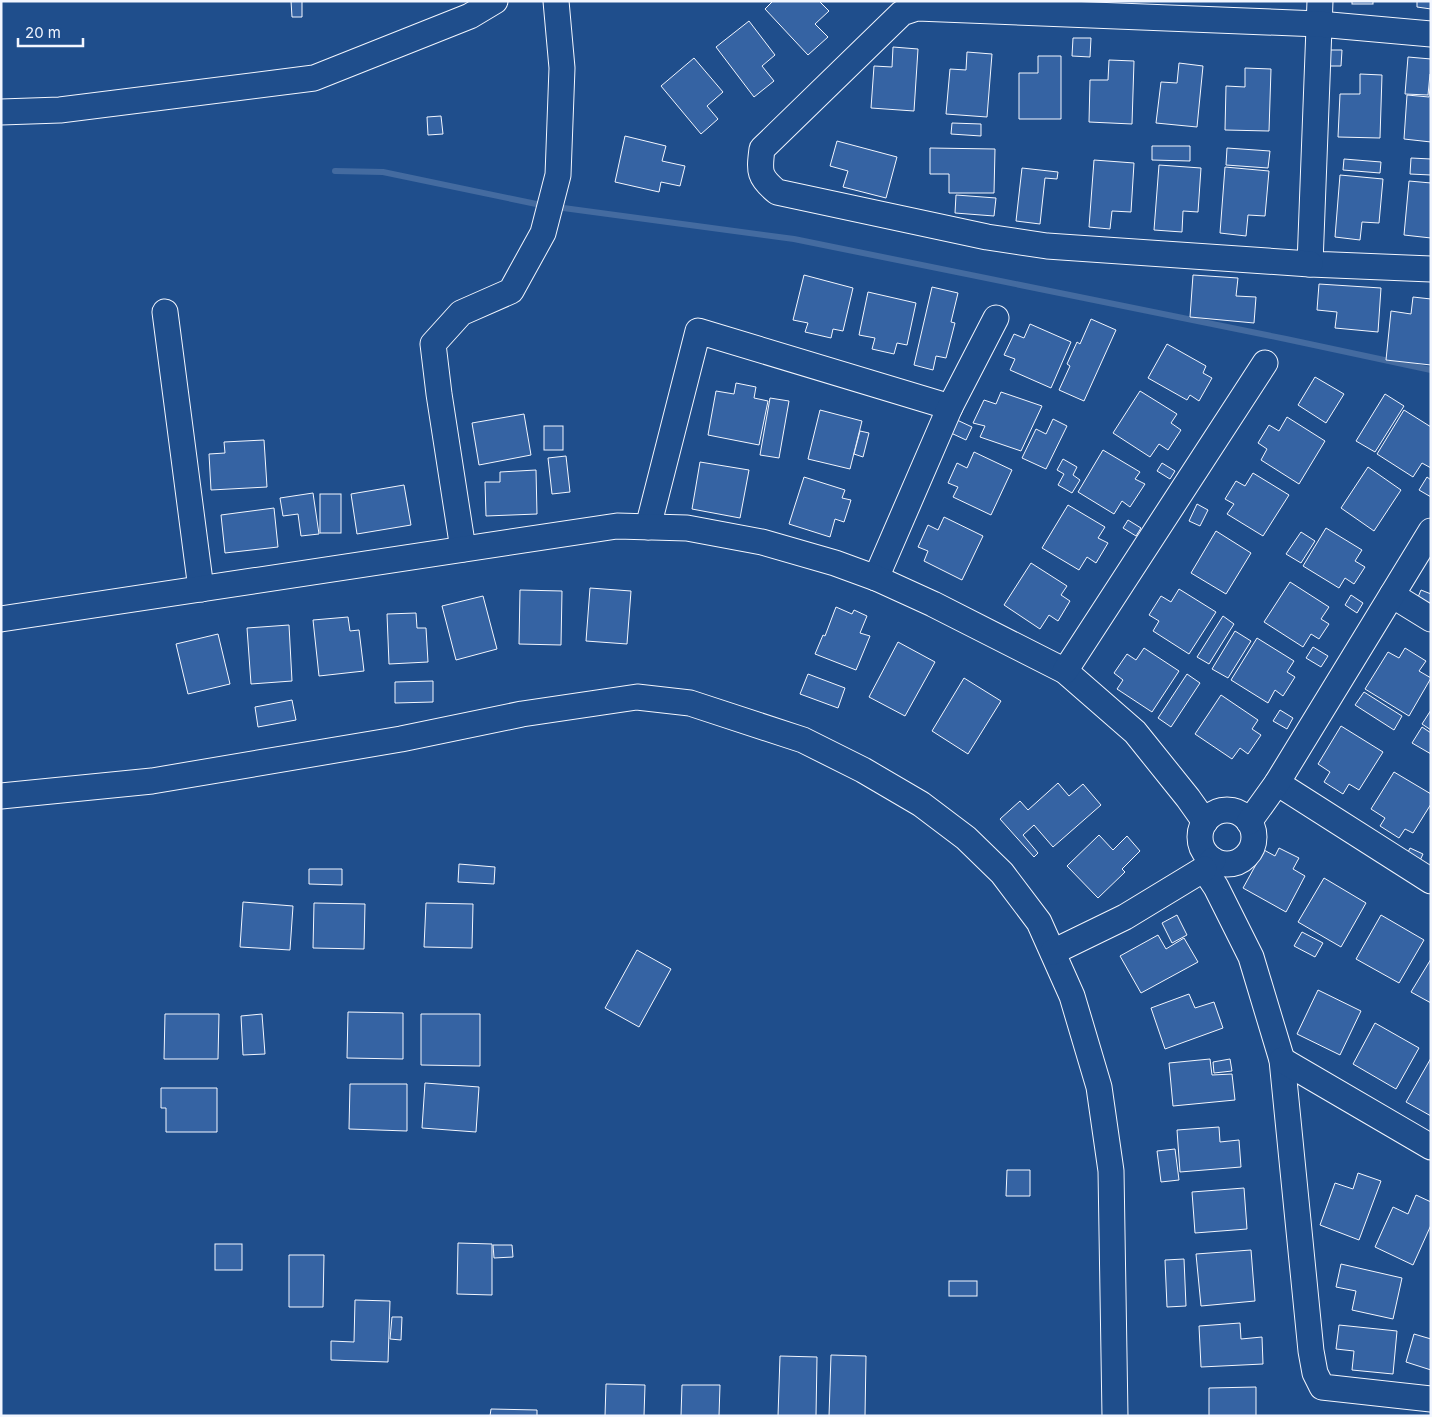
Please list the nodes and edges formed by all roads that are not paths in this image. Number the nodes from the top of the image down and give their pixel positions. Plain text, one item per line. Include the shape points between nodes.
1 (495, 1) edge
2 (556, 1) edge
3 (1319, 13) edge
4 (1431, 34) edge
5 (1, 112) edge
6 (1310, 264) junction
7 (1431, 269) edge
8 (165, 312) dead end
9 (996, 318) dead end
10 (1265, 362) dead end
11 (950, 406) junction
12 (648, 527) junction
13 (1431, 531) edge
14 (463, 548) junction
15 (876, 578) junction
16 (202, 589) junction
17 (1392, 595) junction
18 (1, 619) edge
19 (1431, 619) edge
20 (1065, 671) junction
21 (1277, 783) junction
22 (1, 796) edge
23 (1205, 822) junction
24 (1248, 822) junction
25 (1209, 864) junction
26 (1431, 881) edge
27 (1053, 952) junction
28 (1282, 1060) junction
29 (1431, 1147) edge
30 (1431, 1399) edge
31 (1115, 1416) edge

1 - 5 street via 470,16 314,78 60,110
2 - 14 street via 562,68 558,175 543,233 511,291 460,313 433,344
3 - 4 street
3 - 6 street
3 - 6 street via 917,8 902,13 762,149 760,168 765,182 777,192 987,237 1047,246
6 - 7 street
8 - 16 street
9 - 11 street
10 - 20 street
11 - 12 street via 698,331
11 - 15 street
12 - 14 street via 617,526
12 - 15 street via 687,528 762,542
13 - 17 street
14 - 16 street
15 - 20 street
16 - 18 street
17 - 19 street
17 - 21 street
20 - 23 street via 1136,732
21 - 24 street
21 - 26 street
22 - 27 street via 152,781 401,739 522,714 637,697 690,703 803,740 921,804 966,838 1002,873 1039,922
23 - 24 street via 1220,811 1229,810 1238,812
23 - 25 street via 1200,840
24 - 25 street via 1254,834 1253,844 1243,859 1234,863
25 - 27 street via 1126,917
25 - 28 street via 1216,887 1251,958
27 - 31 street via 1072,996 1099,1087 1111,1171
28 - 29 street
28 - 30 street via 1311,1351 1322,1387

